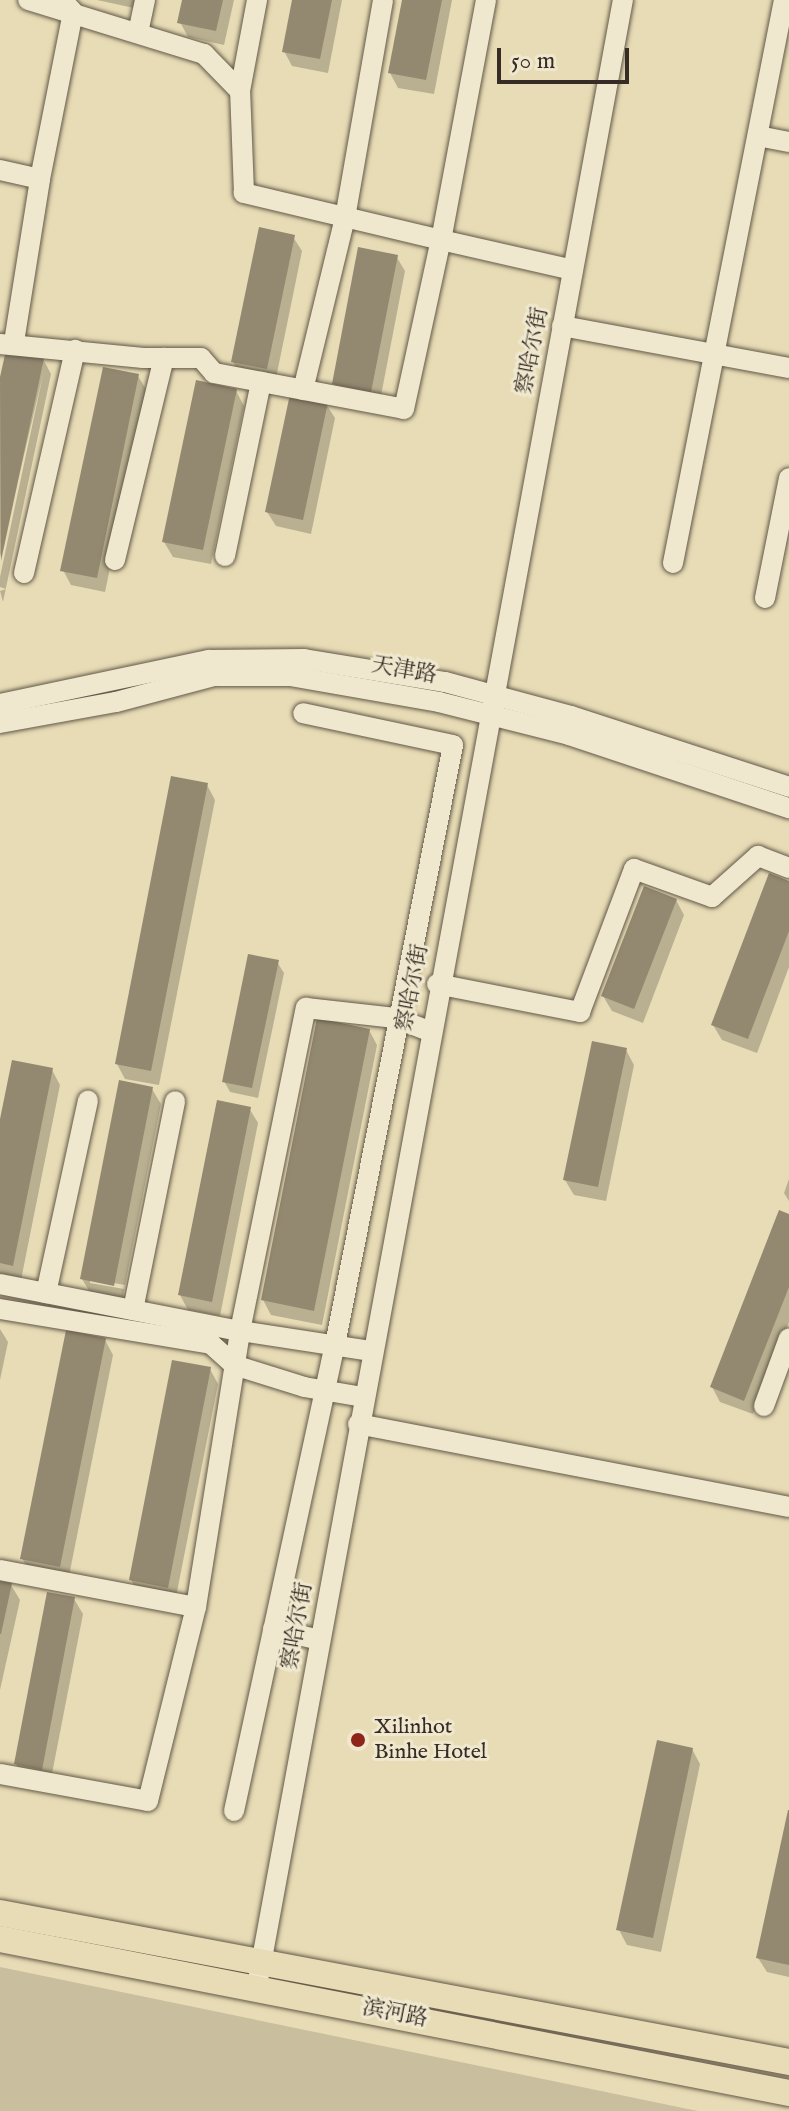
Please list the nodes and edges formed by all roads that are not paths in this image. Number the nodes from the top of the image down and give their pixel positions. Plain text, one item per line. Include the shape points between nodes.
1 (28, 0) edge
2 (145, 0) edge
3 (257, 0) edge
4 (383, 0) edge
5 (486, 0) edge
6 (623, 0) edge
7 (784, 0) edge
8 (68, 6) edge
9 (138, 33) junction
10 (240, 91) junction
11 (758, 136) junction
12 (789, 142) edge
13 (0, 170) edge
14 (40, 179) junction
15 (345, 218) junction
16 (441, 240) junction
17 (573, 270) junction
18 (562, 326) junction
19 (7, 343) edge
20 (75, 350) junction
21 (715, 354) junction
22 (164, 358) junction
23 (789, 368) edge
24 (261, 382) junction
25 (303, 390) junction
26 (789, 478) edge
27 (225, 556) dead end
28 (115, 560) dead end
29 (673, 563) dead end
30 (24, 573) dead end
31 (765, 598) dead end
32 (0, 704) edge
33 (492, 705) junction
34 (303, 713) dead end
35 (0, 723) edge
36 (789, 787) edge
37 (789, 808) edge
38 (789, 868) edge
39 (437, 984) junction
40 (395, 1018) junction
41 (429, 1031) junction
42 (88, 1101) dead end
43 (175, 1101) dead end
44 (0, 1284) edge
45 (46, 1293) junction
46 (0, 1309) edge
47 (133, 1310) junction
48 (240, 1331) junction
49 (789, 1338) edge
50 (335, 1345) junction
51 (371, 1351) junction
52 (234, 1365) junction
53 (324, 1390) junction
54 (363, 1397) junction
55 (764, 1406) dead end
56 (358, 1424) junction
57 (789, 1507) edge
58 (0, 1570) edge
59 (196, 1607) junction
60 (273, 1629) junction
61 (320, 1640) junction
62 (0, 1774) edge
63 (234, 1811) dead end
64 (0, 1913) edge
65 (0, 1939) edge
66 (259, 1974) junction
67 (789, 2062) edge
68 (789, 2093) edge

1 - 8 street
2 - 9 street
3 - 10 street
4 - 15 street
5 - 16 street
6 - 17 street, 察哈尔街
7 - 11 street
8 - 9 street
8 - 14 street
9 - 10 street via 204,54
10 - 15 street via 244,193
11 - 12 street
11 - 21 street
13 - 14 street
14 - 19 street
15 - 16 street
15 - 25 street
16 - 17 street
16 - 25 street via 404,409
17 - 18 street, 察哈尔街
18 - 21 street
18 - 33 street, 察哈尔街
19 - 20 street
20 - 22 street
20 - 30 street
21 - 23 street
21 - 29 street
22 - 24 street via 201,358 214,373
22 - 28 street
24 - 25 street
24 - 27 street
26 - 31 street
32 - 33 street, 天津路 via 209,660 304,659
33 - 35 street, 天津路 via 290,676 214,676 116,702
33 - 36 street, 天津路
33 - 37 street, 天津路
33 - 39 street, 察哈尔街
34 - 40 street via 453,745
38 - 39 street via 758,856 712,897 634,869 580,1012
39 - 41 street, 察哈尔街
40 - 41 street
40 - 48 street via 306,1008
40 - 50 street
41 - 51 street, 察哈尔街
42 - 45 street
43 - 47 street
44 - 45 street
45 - 47 street
46 - 52 street via 211,1344
47 - 48 street
48 - 50 street
48 - 52 street
49 - 55 street
50 - 51 street
50 - 53 street
51 - 54 street, 察哈尔街
52 - 53 street
52 - 59 street
53 - 54 street
53 - 60 street
54 - 56 street, 察哈尔街
56 - 57 street
56 - 61 street, 察哈尔街
58 - 59 street
59 - 62 street via 148,1801
60 - 61 street
60 - 63 street
61 - 66 street, 察哈尔街
64 - 66 main road, 滨河路
65 - 66 main road, 滨河路
66 - 67 main road, 滨河路
66 - 68 main road, 滨河路

